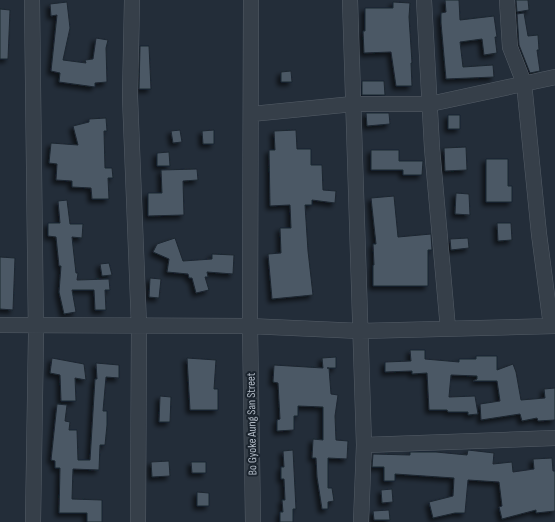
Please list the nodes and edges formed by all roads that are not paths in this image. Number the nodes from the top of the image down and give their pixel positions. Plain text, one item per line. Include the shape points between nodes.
1 (32, 0) edge
2 (132, 0) edge
3 (251, 0) edge
4 (350, 0) edge
5 (424, 0) edge
6 (507, 0) edge
7 (555, 77) edge
8 (524, 83) junction
9 (353, 104) junction
10 (430, 104) junction
11 (251, 114) junction
12 (0, 325) edge
13 (36, 325) junction
14 (139, 326) junction
15 (250, 326) junction
16 (553, 326) edge
17 (448, 328) junction
18 (360, 331) junction
19 (555, 438) edge
20 (364, 445) junction
21 (33, 522) edge
22 (138, 522) edge
23 (253, 522) edge
24 (362, 522) edge

1 - 13 street
2 - 14 street via 130,97
3 - 11 street, Bo Gyoke Aung San Street
4 - 9 street
5 - 10 street
6 - 8 street via 510,47
7 - 8 street
8 - 10 street
8 - 16 street via 539,234
9 - 10 street
9 - 11 street
9 - 18 street
10 - 17 street
11 - 15 street, Bo Gyoke Aung San Street
12 - 13 street
13 - 14 street
13 - 21 street
14 - 15 street
14 - 22 street
15 - 18 street
15 - 23 street, Bo Gyoke Aung San Street
16 - 17 street
17 - 18 street
18 - 20 street
19 - 20 street
20 - 24 street

